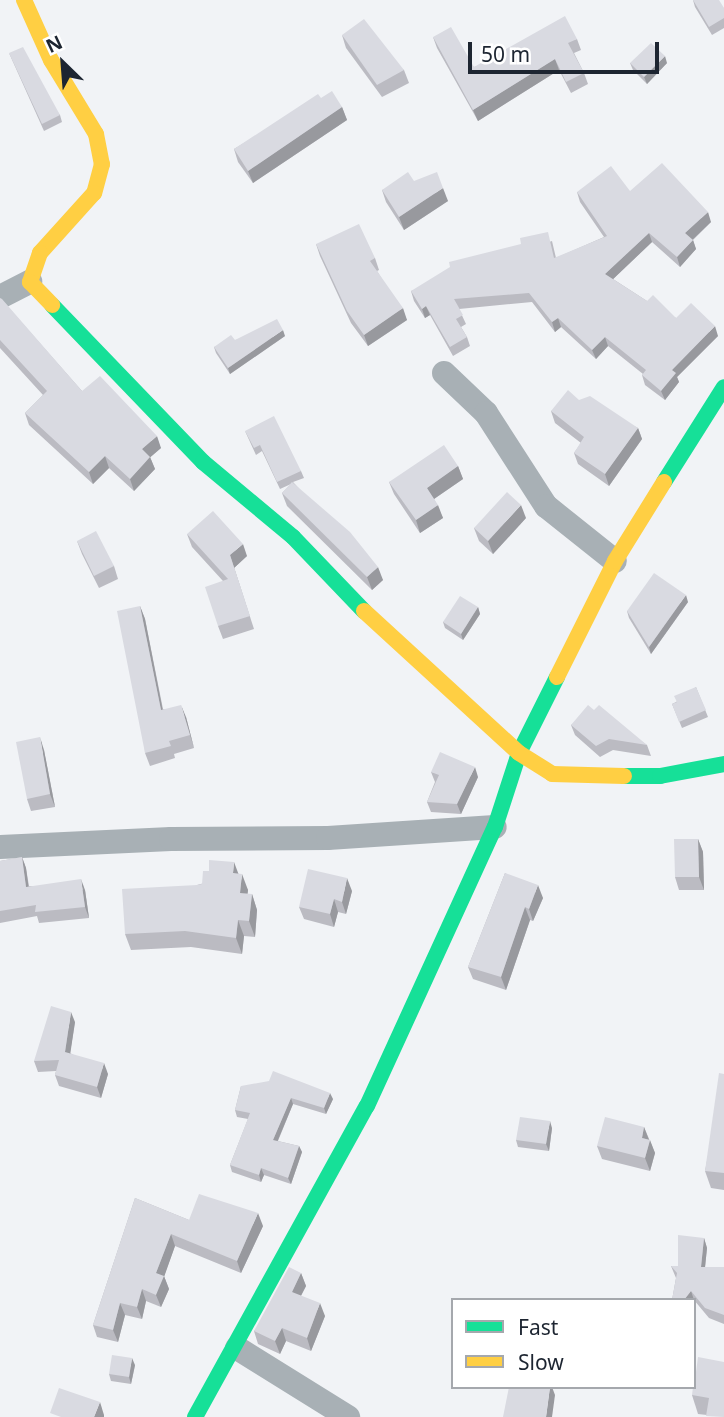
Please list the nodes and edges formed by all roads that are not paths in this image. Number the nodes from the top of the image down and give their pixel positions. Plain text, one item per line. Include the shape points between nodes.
1 (24, 0) edge
2 (30, 282) junction
3 (0, 298) edge
4 (444, 373) dead end
5 (724, 387) edge
6 (615, 561) junction
7 (519, 753) junction
8 (724, 764) edge
9 (495, 827) junction
10 (0, 847) edge
11 (237, 1348) junction
12 (195, 1417) edge
13 (348, 1417) edge

1 - 2 street via 51,60 96,134 102,164 94,193 40,253
2 - 3 street
2 - 7 street via 203,462 293,537 388,635
4 - 6 street via 486,413 547,506
5 - 6 street
6 - 7 street
7 - 8 street via 552,774 569,777 660,776
7 - 9 street
9 - 10 street via 328,838
9 - 11 street via 367,1106
11 - 12 street
11 - 13 street

